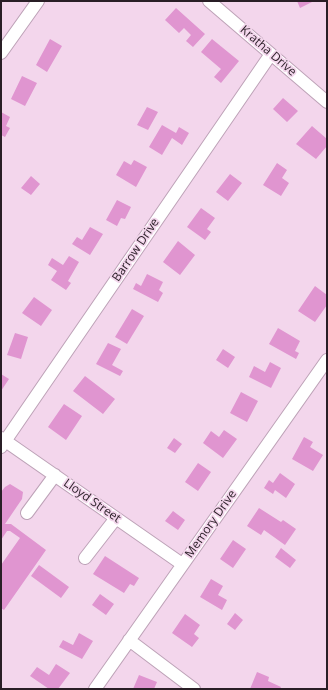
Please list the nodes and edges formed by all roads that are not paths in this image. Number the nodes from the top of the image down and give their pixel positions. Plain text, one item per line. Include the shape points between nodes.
1 (38, 1) edge
2 (209, 1) edge
3 (1, 53) edge
4 (271, 54) junction
5 (327, 102) edge
6 (327, 360) edge
7 (2, 442) edge
8 (55, 475) junction
9 (27, 514) dead end
10 (116, 518) junction
11 (85, 558) dead end
12 (182, 564) junction
13 (129, 640) junction
14 (96, 689) edge
15 (194, 689) edge

1 - 3 street
2 - 4 street, Kratha Drive
4 - 5 street, Kratha Drive
4 - 7 street, Barrow Drive
6 - 12 street, Memory Drive
7 - 8 street, Lloyd Street
8 - 9 street
8 - 10 street, Lloyd Street
10 - 11 street
10 - 12 street, Lloyd Street
12 - 13 street, Memory Drive
13 - 14 street, Memory Drive
13 - 15 street

